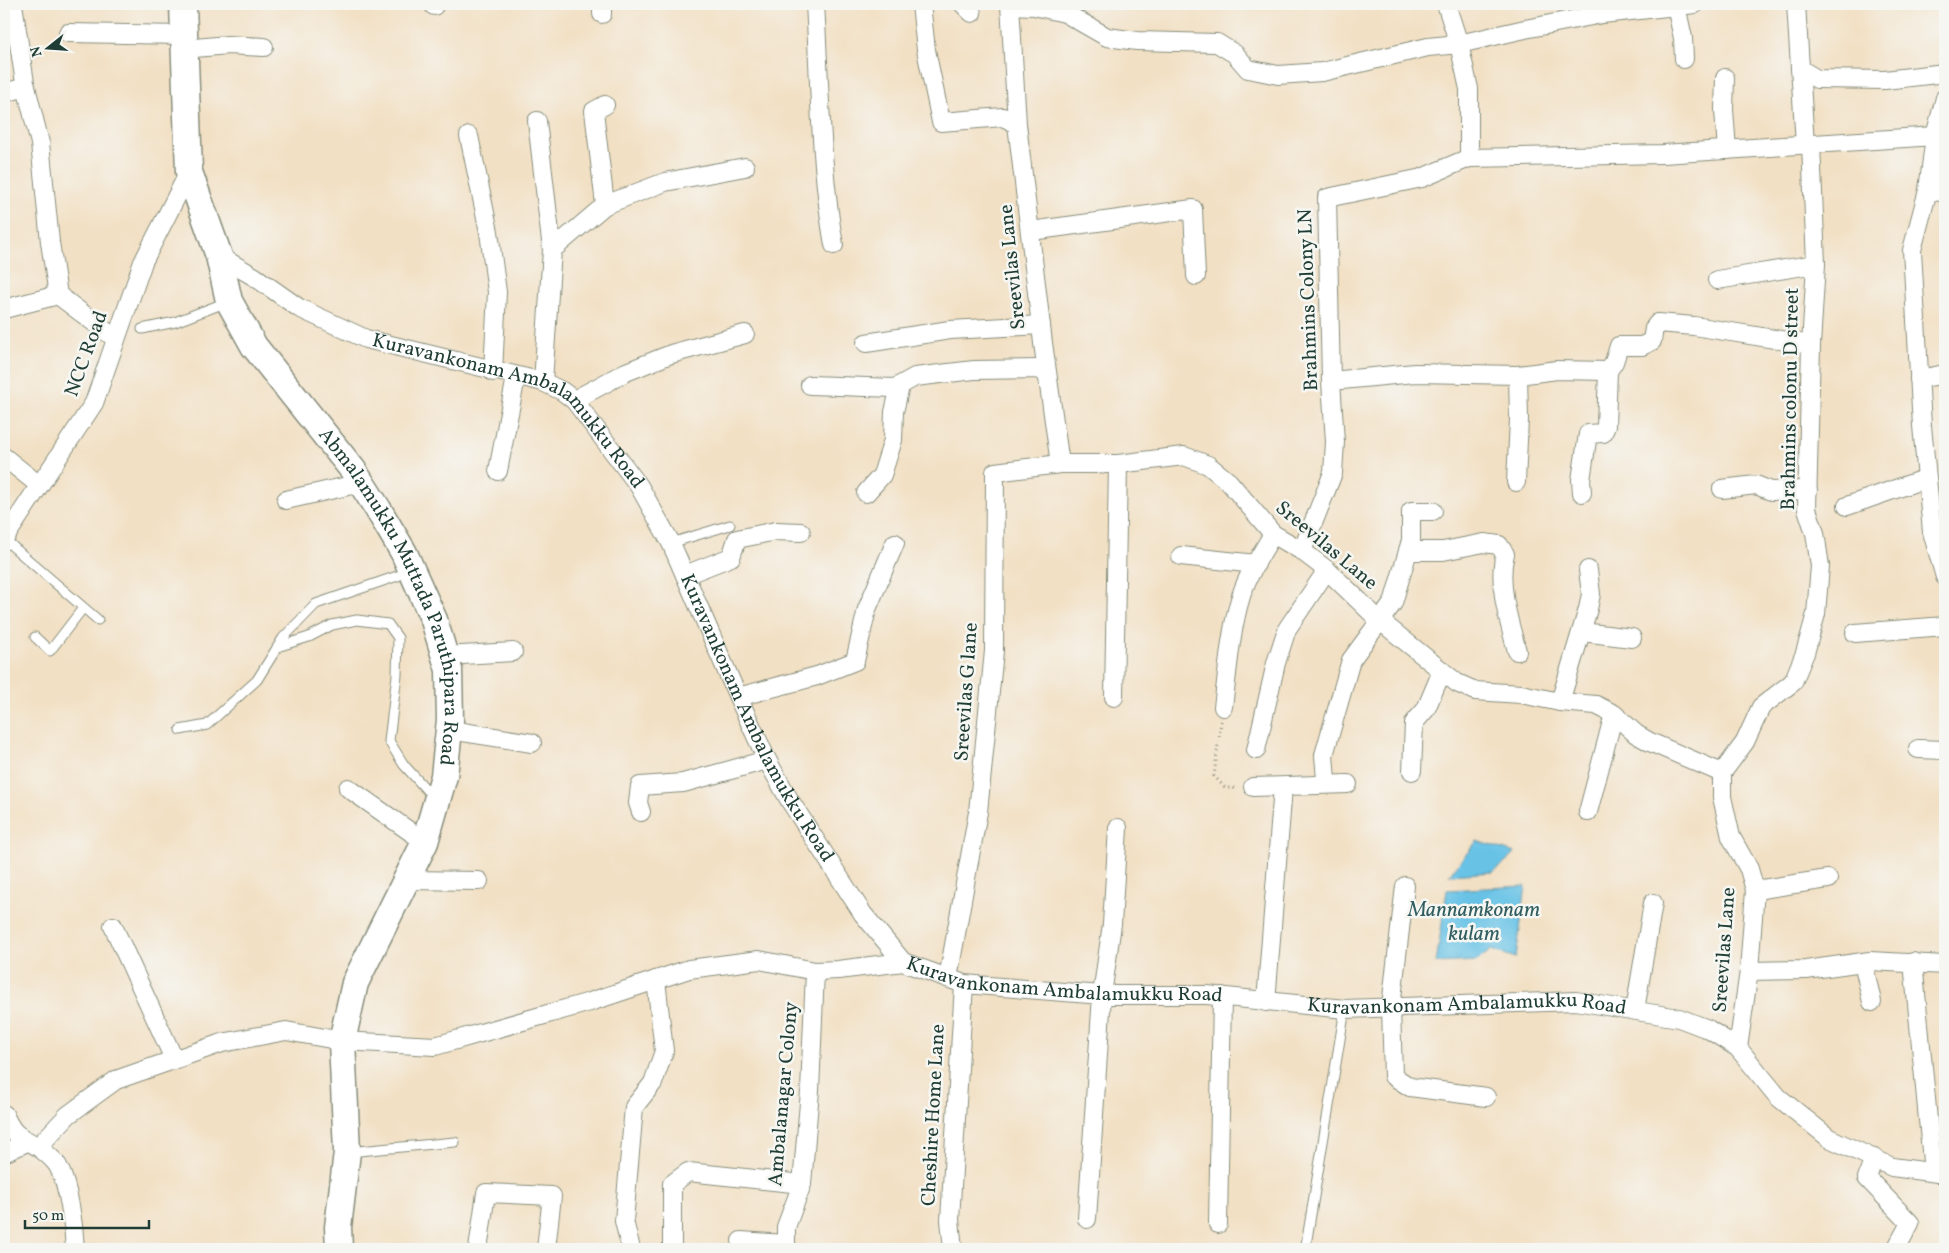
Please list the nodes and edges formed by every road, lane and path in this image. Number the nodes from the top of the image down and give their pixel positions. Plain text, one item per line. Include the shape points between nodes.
1 (13, 4) edge
2 (184, 4) edge
3 (815, 4) edge
4 (921, 4) edge
5 (1446, 4) edge
6 (1695, 4) edge
7 (1796, 4) edge
8 (1010, 5) edge
9 (1676, 6) junction
10 (68, 33) dead end
11 (184, 42) junction
12 (1459, 44) junction
13 (264, 47) dead end
14 (1684, 59) dead end
15 (1800, 69) junction
16 (1945, 73) edge
17 (1725, 78) dead end
18 (26, 87) junction
19 (4, 93) edge
20 (1945, 98) edge
21 (605, 105) dead end
22 (536, 121) dead end
23 (1017, 124) junction
24 (469, 136) dead end
25 (1935, 136) junction
26 (1808, 144) junction
27 (1727, 150) junction
28 (1469, 158) junction
29 (745, 168) dead end
30 (188, 172) junction
31 (1937, 192) edge
32 (605, 205) junction
33 (1030, 231) junction
34 (834, 245) dead end
35 (552, 250) junction
36 (219, 256) junction
37 (1816, 264) junction
38 (1196, 276) dead end
39 (1717, 280) dead end
40 (58, 295) junction
41 (229, 302) junction
42 (4, 309) edge
43 (1041, 325) junction
44 (142, 329) dead end
45 (745, 334) dead end
46 (116, 339) junction
47 (866, 343) dead end
48 (1811, 345) junction
49 (1608, 371) junction
50 (493, 372) junction
51 (1945, 374) edge
52 (1047, 375) junction
53 (1518, 375) junction
54 (516, 377) junction
55 (1919, 378) junction
56 (543, 382) junction
57 (1331, 382) junction
58 (810, 385) dead end
59 (900, 386) junction
60 (574, 400) junction
61 (4, 457) edge
62 (1060, 464) junction
63 (1118, 464) junction
64 (498, 471) dead end
65 (1927, 478) junction
66 (1516, 482) dead end
67 (361, 483) junction
68 (39, 485) junction
69 (1722, 489) dead end
70 (1808, 490) junction
71 (866, 493) dead end
72 (1582, 493) dead end
73 (286, 500) dead end
74 (1937, 501) edge
75 (1847, 506) dead end
76 (1433, 511) dead end
77 (730, 525) dead end
78 (801, 532) dead end
79 (1272, 534) junction
80 (4, 538) edge
81 (671, 543) junction
82 (894, 543) dead end
83 (1302, 551) junction
84 (1408, 551) junction
85 (1181, 556) dead end
86 (1256, 564) junction
87 (1327, 570) junction
88 (1588, 570) dead end
89 (412, 571) junction
90 (685, 575) junction
91 (1945, 577) edge
92 (83, 608) junction
93 (98, 620) dead end
94 (1379, 620) junction
95 (1945, 626) edge
96 (1582, 632) junction
97 (1856, 633) dead end
98 (35, 637) dead end
99 (1632, 638) dead end
100 (277, 647) junction
101 (1517, 651) dead end
102 (513, 652) dead end
103 (445, 656) junction
104 (1442, 671) junction
105 (738, 697) junction
106 (1114, 697) dead end
107 (1560, 702) junction
108 (1223, 707) joint
109 (1614, 714) junction
110 (180, 730) dead end
111 (450, 730) junction
112 (532, 744) dead end
113 (1918, 749) dead end
114 (1256, 750) dead end
115 (1945, 750) edge
116 (767, 760) junction
117 (1412, 771) dead end
118 (1722, 774) junction
119 (1326, 780) dead end
120 (1348, 784) dead end
121 (1253, 787) joint
122 (1283, 787) junction
123 (348, 788) dead end
124 (437, 801) junction
125 (641, 812) dead end
126 (1588, 812) dead end
127 (1118, 828) dead end
128 (425, 842) junction
129 (1828, 879) dead end
130 (407, 880) junction
131 (479, 881) dead end
132 (1405, 886) dead end
133 (1755, 890) junction
134 (1653, 903) dead end
135 (113, 926) dead end
136 (903, 962) junction
137 (1863, 962) junction
138 (1913, 962) junction
139 (1945, 965) edge
140 (814, 971) junction
141 (1749, 971) junction
142 (656, 980) junction
143 (956, 981) junction
144 (1102, 995) junction
145 (1222, 996) junction
146 (1266, 1002) junction
147 (1872, 1002) dead end
148 (1391, 1007) junction
149 (1345, 1009) junction
150 (1635, 1010) junction
151 (342, 1041) junction
152 (1738, 1048) junction
153 (174, 1060) junction
154 (1486, 1097) dead end
155 (4, 1114) edge
156 (455, 1142) dead end
157 (33, 1145) junction
158 (347, 1152) junction
159 (4, 1153) edge
160 (1874, 1158) junction
161 (1939, 1173) edge
162 (802, 1184) junction
163 (1087, 1219) dead end
164 (1218, 1224) dead end
165 (741, 1241) dead end
166 (1306, 1245) dead end
167 (786, 1247) edge
168 (74, 1249) edge
169 (339, 1249) edge
170 (478, 1249) edge
171 (546, 1249) edge
172 (631, 1249) edge
173 (672, 1249) edge
174 (953, 1249) edge
175 (1896, 1249) edge

1 - 18 street
2 - 11 main road
3 - 34 street via 827,208
4 - 23 street via 926,50 942,122 1003,117
5 - 12 street
6 - 9 street
7 - 15 street, Brahmins colonu D street
8 - 12 street via 1065,13 1107,38 1218,43 1235,54 1248,69 1278,75 1322,72 1428,47
8 - 23 street, Sreevilas Lane
9 - 12 street via 1602,14
9 - 14 street
10 - 11 street
11 - 13 street
11 - 30 main road
12 - 28 street via 1469,89
15 - 16 street via 1817,79 1885,80
15 - 26 street, Brahmins colonu D street
17 - 27 street
18 - 19 street
18 - 40 street via 40,143
20 - 25 street
21 - 32 street via 594,111
22 - 35 street
23 - 33 street, Sreevilas Lane
24 - 50 street via 489,232 497,292
25 - 26 street
25 - 31 street
26 - 27 street
26 - 37 street, Brahmins colonu D street
27 - 28 street
28 - 57 street, Brahmins Colony LN via 1422,178 1327,198
29 - 32 street via 665,182
30 - 36 main road, Abmalamukku Muttada Paruthipara Road
30 - 46 street, NCC Road via 143,262
31 - 55 street via 1912,250
32 - 35 street
33 - 38 street via 1193,209
33 - 43 street, Sreevilas Lane
35 - 56 street
36 - 41 main road, Abmalamukku Muttada Paruthipara Road
36 - 50 street, Kuravankonam Ambalamukku Road via 299,308 366,339
37 - 39 street
37 - 48 street, Brahmins colonu D street
40 - 42 street
40 - 46 street
41 - 44 lane via 175,322
41 - 67 main road, Abmalamukku Muttada Paruthipara Road via 254,346
43 - 47 street via 950,330
43 - 52 street, Sreevilas Lane
45 - 60 street via 671,354 626,372
46 - 68 street, NCC Road via 94,403
48 - 49 street via 1658,323 1652,341 1642,346 1619,346
48 - 70 street, Brahmins colonu D street
49 - 53 street via 1557,370
49 - 72 street via 1606,426 1603,433 1588,434
50 - 54 street, Kuravankonam Ambalamukku Road
51 - 55 street
52 - 59 street via 1040,369 974,370 915,377
52 - 62 street, Sreevilas Lane
53 - 57 street via 1415,372
53 - 66 street via 1520,419
54 - 56 street, Kuravankonam Ambalamukku Road
54 - 64 street
55 - 65 street
56 - 60 street, Kuravankonam Ambalamukku Road
57 - 83 street, Brahmins Colony LN via 1335,442 1332,473
58 - 59 street
59 - 71 street via 894,412 893,440 885,466 882,475
60 - 81 street, Kuravankonam Ambalamukku Road via 640,486
61 - 68 street
62 - 63 street, Sreevilas Lane
62 - 143 street, Sreevilas G lane via 995,472 994,651 978,812
63 - 79 street, Sreevilas Lane via 1184,456 1208,466 1230,482
63 - 106 street
65 - 74 street
65 - 75 street
67 - 73 street
67 - 89 main road, Abmalamukku Muttada Paruthipara Road
68 - 80 street, NCC Road
69 - 70 street via 1756,485 1771,491
70 - 118 street, Brahmins colonu D street via 1807,509 1820,566 1816,614 1805,653 1793,682 1761,707 1745,742
74 - 91 street via 1932,532
76 - 84 street via 1411,511
77 - 81 lane
78 - 90 street via 776,531 737,540 732,557
79 - 83 street, Sreevilas Lane
79 - 86 street
80 - 92 lane
81 - 90 street, Kuravankonam Ambalamukku Road
82 - 105 street via 867,609 855,661 817,676
83 - 87 street, Sreevilas Lane
84 - 94 street via 1394,603
84 - 101 street via 1443,551 1484,543 1499,545 1505,554 1501,567 1508,620
85 - 86 street
86 - 108 street via 1235,620
87 - 94 street, Sreevilas Lane
87 - 114 street via 1287,629
88 - 96 street via 1591,594
89 - 100 lane via 316,604
89 - 103 main road, Abmalamukku Muttada Paruthipara Road via 434,620
90 - 105 street, Kuravankonam Ambalamukku Road
92 - 93 lane
92 - 98 lane via 50,651
94 - 104 street, Sreevilas Lane
94 - 119 street via 1351,660 1324,755
95 - 97 street
96 - 99 street
96 - 107 street
100 - 110 lane via 257,680 206,725
100 - 124 lane via 309,638 332,625 357,620 388,624 398,638 389,741 404,765
102 - 103 street
103 - 111 main road, Abmalamukku Muttada Paruthipara Road via 449,670
104 - 107 street, Sreevilas Lane via 1475,691 1521,694
104 - 117 street via 1426,709 1414,724
105 - 116 street, Kuravankonam Ambalamukku Road
107 - 109 street, Sreevilas Lane via 1596,705
108 - 121 path via 1214,776 1225,788
109 - 118 street, Sreevilas Lane via 1650,742
109 - 126 street
111 - 112 street
111 - 124 main road, Abmalamukku Muttada Paruthipara Road
113 - 115 street
116 - 125 street via 684,783 640,786 638,803
116 - 136 street, Kuravankonam Ambalamukku Road via 863,914
118 - 133 street, Sreevilas Lane via 1722,797 1730,837 1749,869
120 - 122 street
121 - 122 street
122 - 146 street
123 - 128 street
124 - 128 main road, Abmalamukku Muttada Paruthipara Road
127 - 144 street via 1112,924
128 - 130 main road, Abmalamukku Muttada Paruthipara Road
129 - 133 street
130 - 131 street
130 - 151 main road, Abmalamukku Muttada Paruthipara Road via 355,983
132 - 148 street
133 - 141 street, Sreevilas Lane
134 - 150 street
135 - 153 street
136 - 140 street
136 - 143 street, Kuravankonam Ambalamukku Road
137 - 138 street
137 - 141 street via 1806,970
137 - 147 street
138 - 139 street
138 - 161 street
140 - 142 street via 759,960 689,969
140 - 162 street, Ambalanagar Colony via 810,1091
141 - 152 street, Sreevilas Lane
142 - 151 street via 435,1046
142 - 172 street via 664,1051 653,1083 634,1107 624,1220
143 - 144 street, Kuravankonam Ambalamukku Road
143 - 174 street, Cheshire Home Lane via 950,1220
144 - 145 street, Kuravankonam Ambalamukku Road
144 - 163 street
145 - 146 street, Kuravankonam Ambalamukku Road
145 - 164 street
146 - 149 street, Kuravankonam Ambalamukku Road
148 - 149 street, Kuravankonam Ambalamukku Road
148 - 150 street, Kuravankonam Ambalamukku Road via 1576,1001
148 - 154 street via 1393,1076 1410,1087
149 - 166 lane
150 - 152 street, Kuravankonam Ambalamukku Road via 1679,1018 1708,1029
151 - 153 street via 286,1031 222,1043
151 - 158 main road, Abmalamukku Muttada Paruthipara Road
152 - 160 street, Kuravankonam Ambalamukku Road via 1778,1097 1829,1138
153 - 157 street via 116,1080
155 - 157 street via 18,1137
156 - 158 lane
157 - 159 street
157 - 168 street via 58,1166 66,1189
158 - 169 main road, Abmalamukku Muttada Paruthipara Road via 338,1227
160 - 161 street, Kuravankonam Ambalamukku Road via 1892,1167
160 - 175 street via 1867,1178 1910,1223
162 - 167 street, Ambalanagar Colony via 786,1227
162 - 173 street via 688,1172 672,1184
165 - 167 street
170 - 171 street via 486,1193 552,1196

